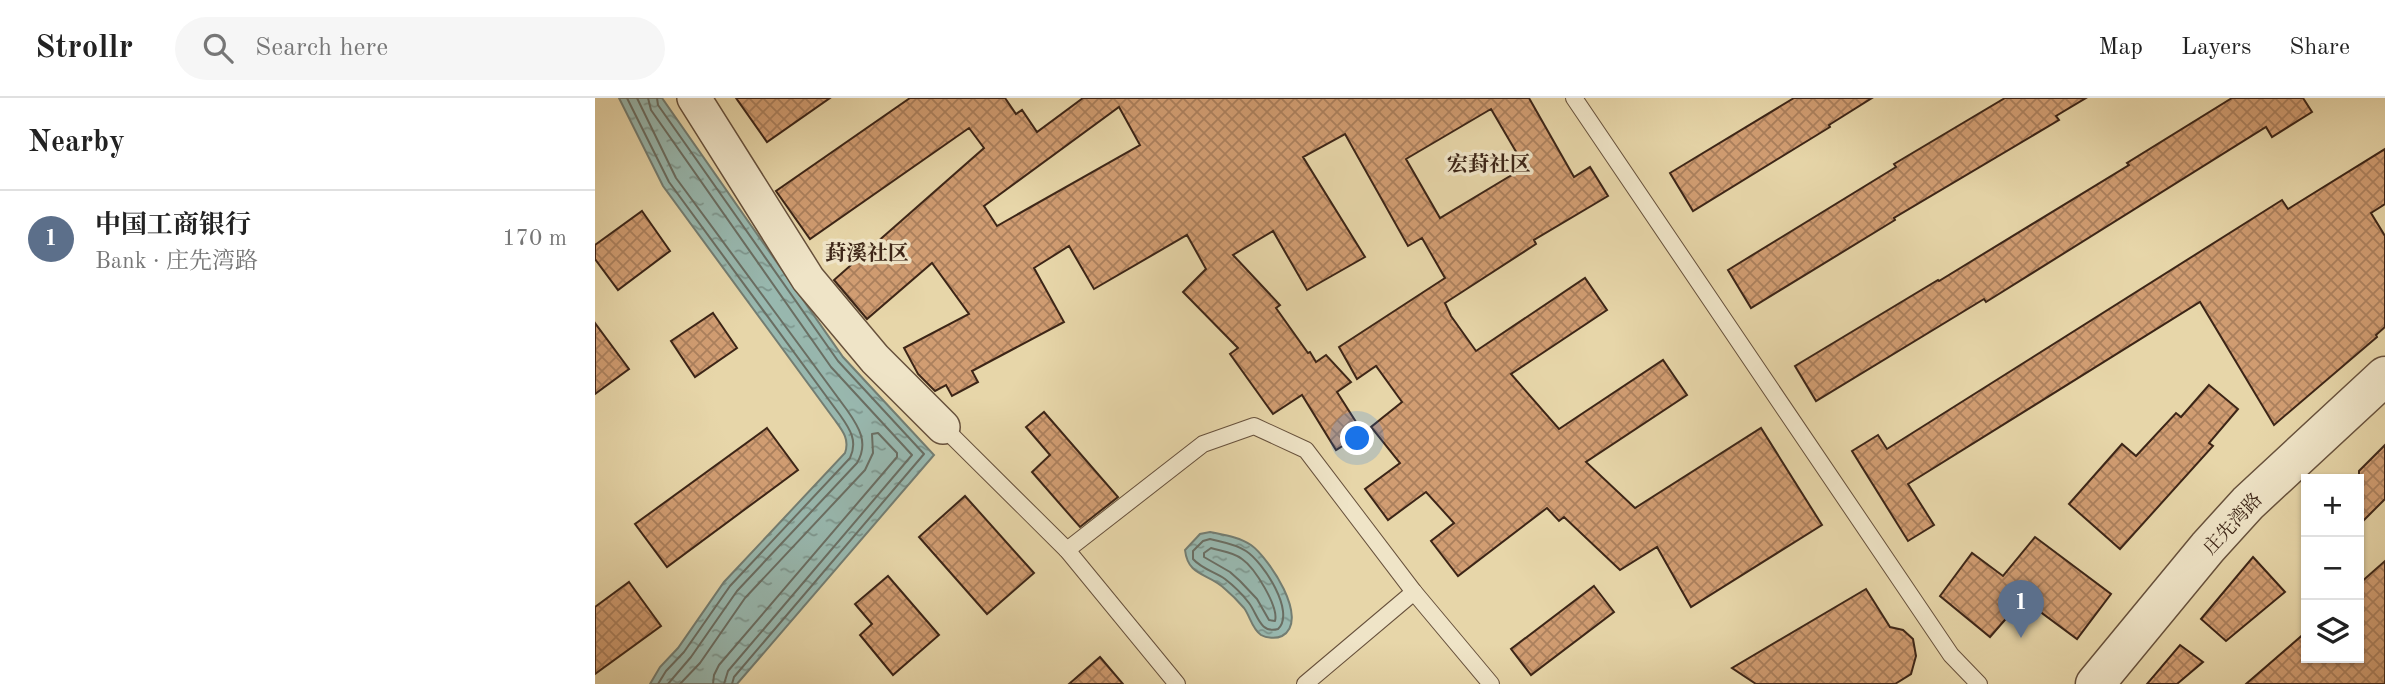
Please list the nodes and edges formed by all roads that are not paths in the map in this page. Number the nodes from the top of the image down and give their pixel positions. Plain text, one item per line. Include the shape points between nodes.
1 (694, 98) edge
2 (1574, 98) edge
3 (2385, 376) edge
4 (943, 428) joint
5 (1067, 550) junction
6 (1414, 592) junction
7 (1177, 684) edge
8 (1305, 684) edge
9 (1491, 684) edge
10 (1979, 684) edge
11 (2095, 684) edge

1 - 4 street via 808,279 875,359
2 - 10 lane via 1951,656
3 - 11 street, 庄先湾路 via 2248,503
4 - 5 lane
5 - 6 lane via 1203,444 1254,426 1306,450
5 - 7 lane
6 - 8 lane
6 - 9 lane

